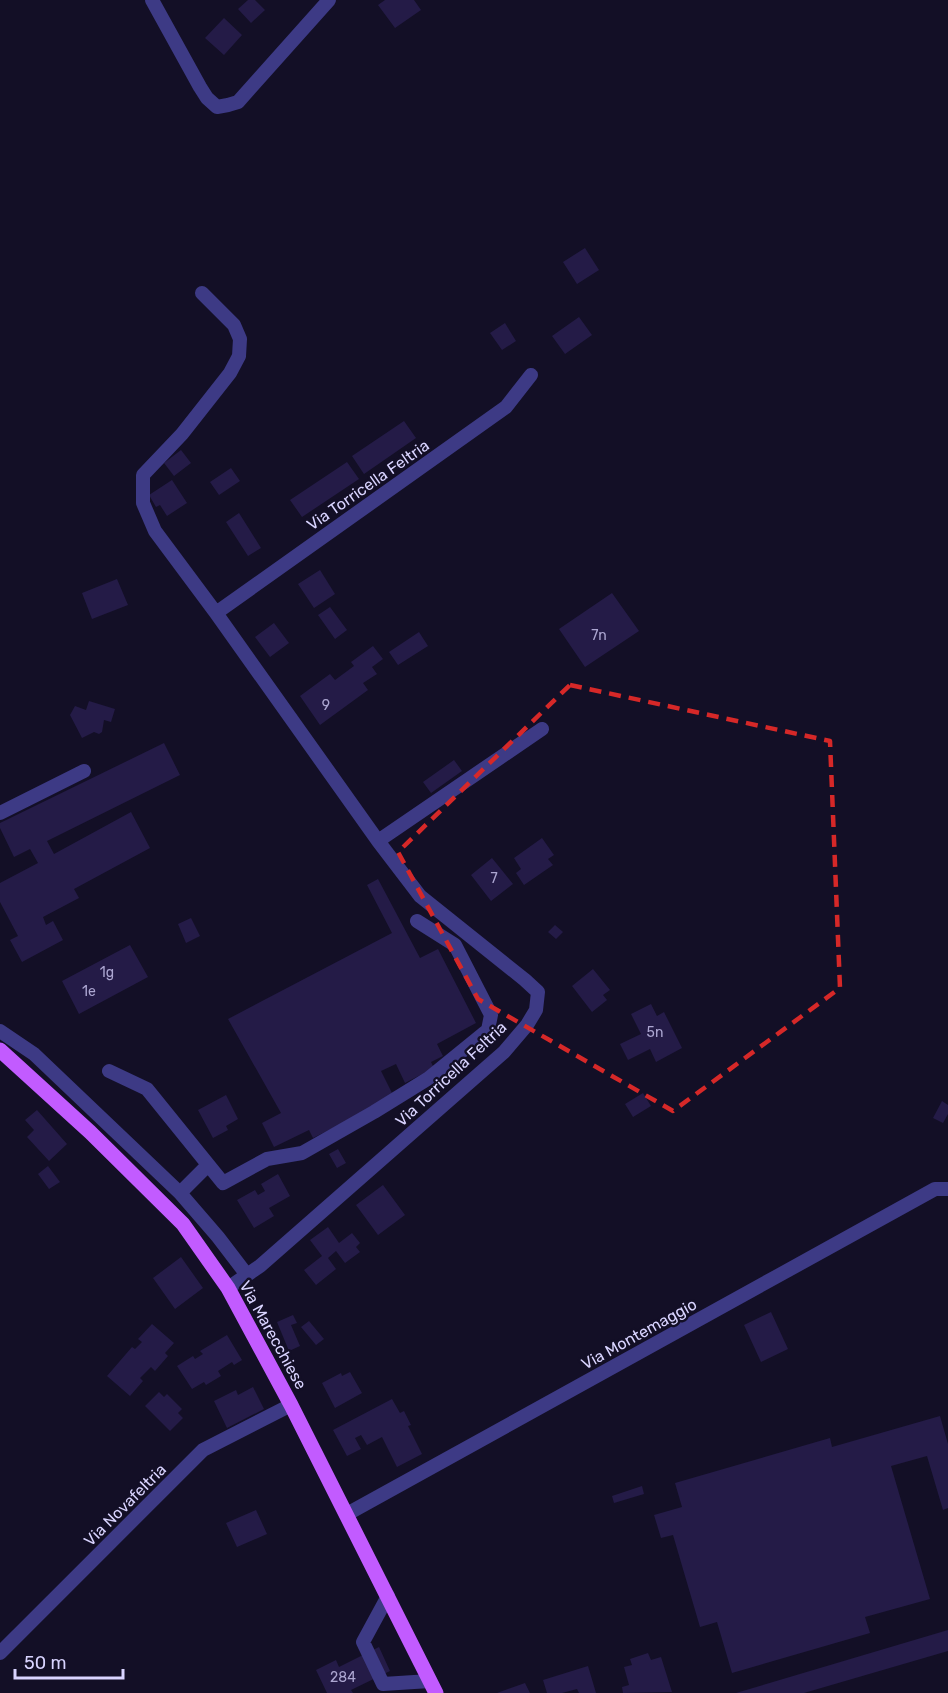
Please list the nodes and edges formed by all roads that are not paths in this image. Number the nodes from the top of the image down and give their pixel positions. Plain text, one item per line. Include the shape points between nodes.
1 (152, 0) edge
2 (329, 0) edge
3 (202, 293) dead end
4 (531, 375) dead end
5 (216, 613) junction
6 (542, 729) dead end
7 (84, 771) dead end
8 (0, 813) edge
9 (378, 841) junction
10 (417, 921) dead end
11 (0, 1030) edge
12 (0, 1038) edge
13 (0, 1050) edge
14 (13, 1062) junction
15 (109, 1071) dead end
16 (208, 1165) junction
17 (948, 1189) edge
18 (180, 1193) junction
19 (247, 1275) junction
20 (228, 1288) junction
21 (291, 1405) junction
22 (347, 1514) junction
23 (387, 1596) junction
24 (0, 1653) edge
25 (433, 1687) edge

1 - 2 street via 200,87 217,107 238,102
3 - 5 street, Via Torricella Feltria via 234,326 240,339 239,356 182,434 143,475 143,503 155,531
4 - 5 street, Via Torricella Feltria via 506,407
5 - 9 street, Via Torricella Feltria
6 - 9 street
7 - 8 street
9 - 19 street, Via Torricella Feltria via 420,896 538,992 536,1010 504,1052
10 - 16 street via 455,945 491,1015 488,1030 429,1078 302,1153 267,1159 223,1183
11 - 18 street via 34,1054
12 - 14 street
13 - 14 main road, Via Marecchiese
14 - 20 main road, Via Marecchiese via 183,1224
15 - 16 street via 147,1089
16 - 18 street
17 - 22 street, Via Montemaggio via 935,1190
18 - 19 street
19 - 20 street, Via Torricella Feltria
20 - 21 main road, Via Marecchiese
21 - 22 main road, Via Marecchiese
21 - 24 street, Via Novafeltria via 203,1450
22 - 23 main road, Via Marecchiese
23 - 25 main road, Via Marecchiese
23 - 25 street via 363,1642 383,1684

